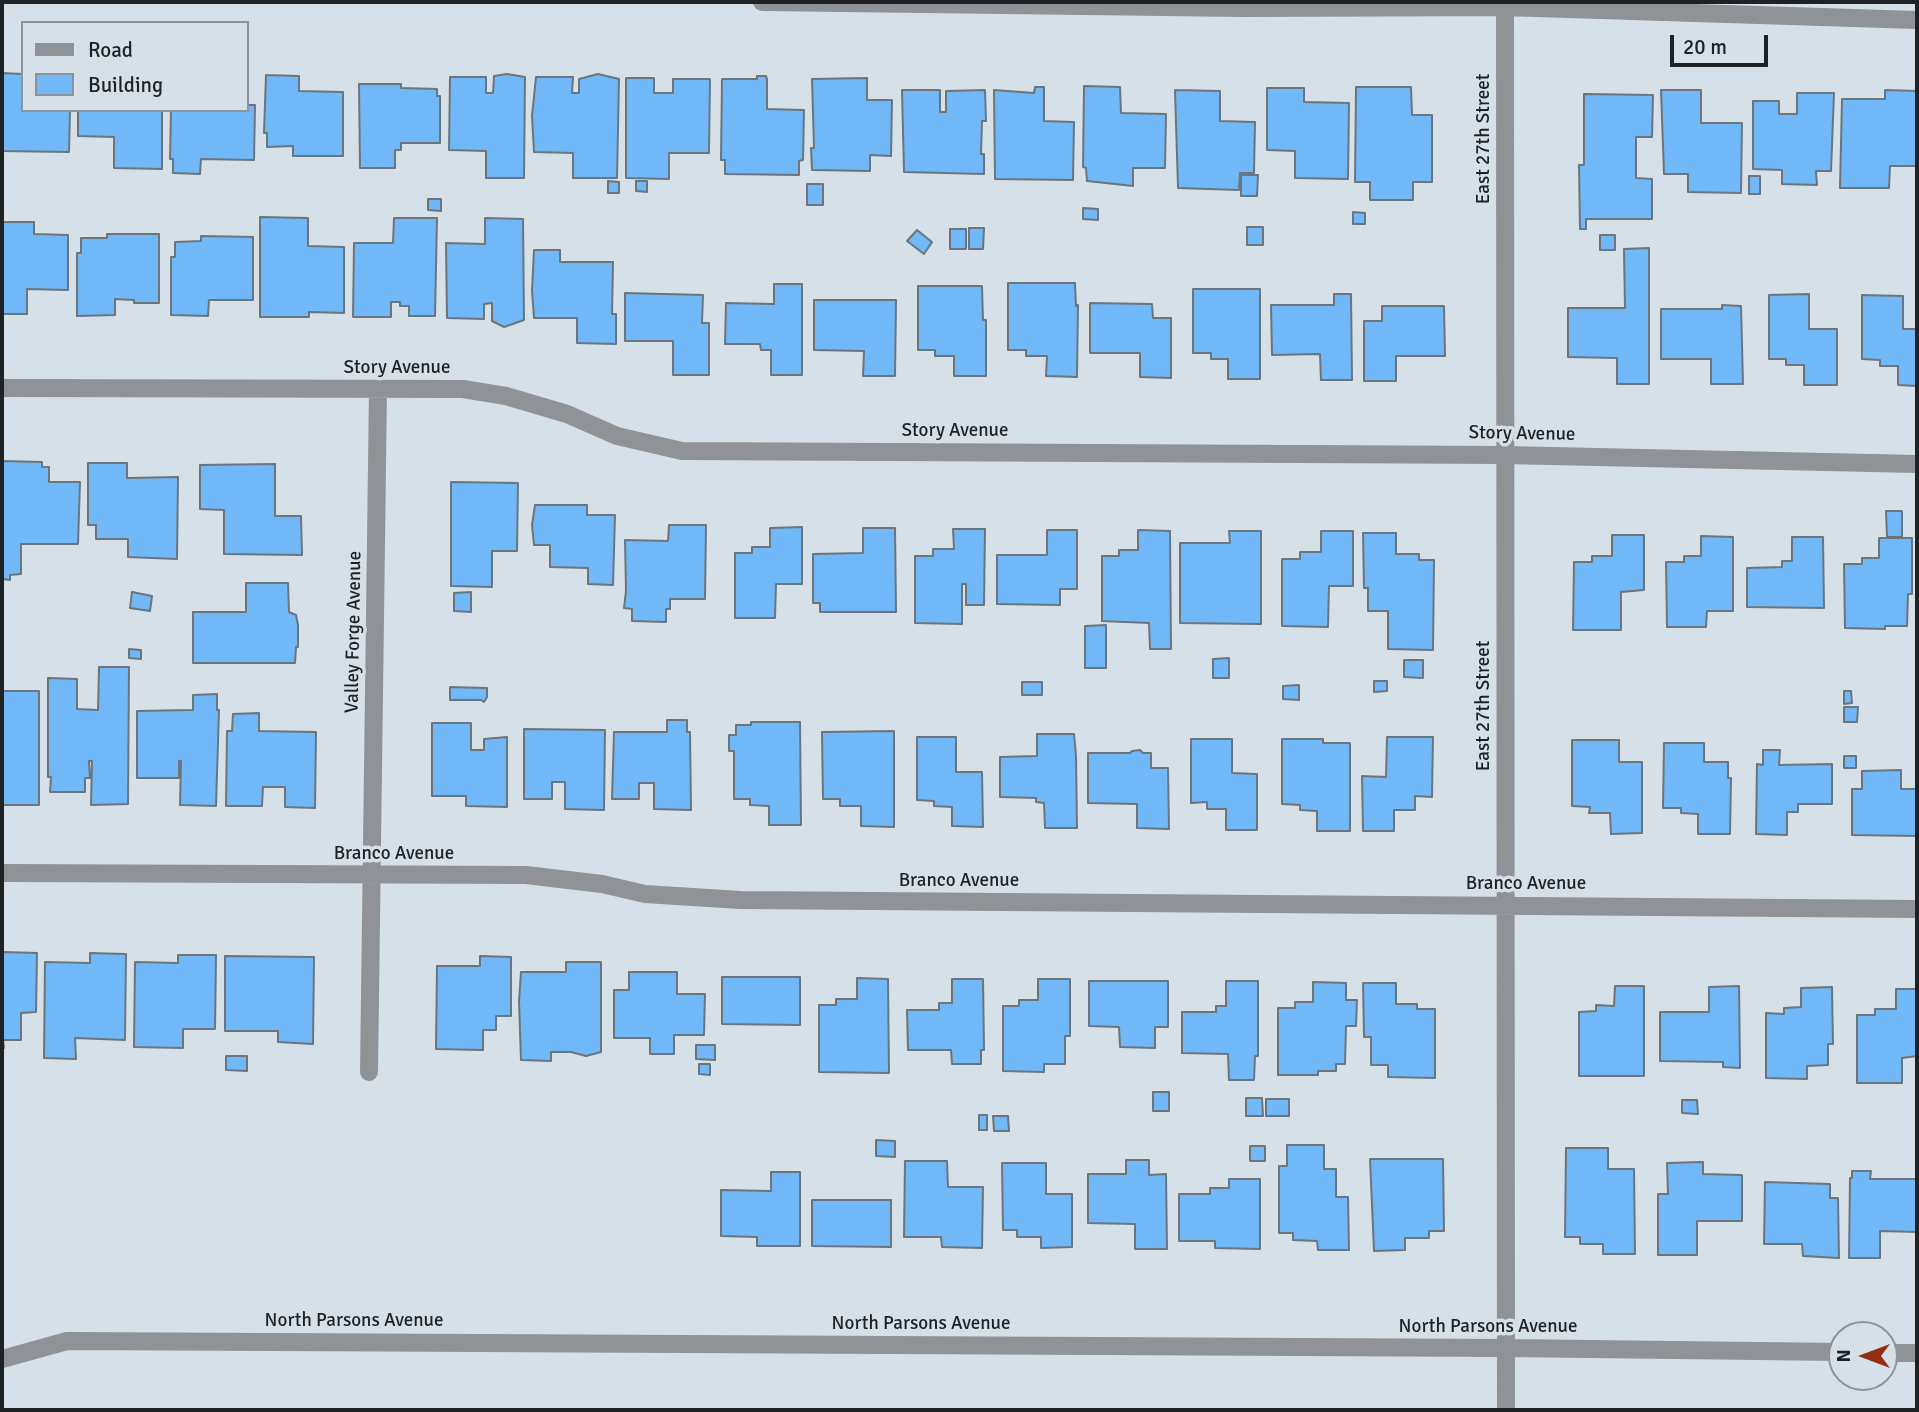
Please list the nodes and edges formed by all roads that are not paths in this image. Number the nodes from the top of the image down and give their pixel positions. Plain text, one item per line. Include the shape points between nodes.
1 (762, 2) edge
2 (1505, 4) edge
3 (1917, 20) edge
4 (2, 387) edge
5 (379, 389) junction
6 (1505, 455) junction
7 (1917, 464) edge
8 (2, 873) edge
9 (371, 875) junction
10 (1505, 905) junction
11 (1917, 909) edge
12 (369, 1072) dead end
13 (1506, 1348) junction
14 (1828, 1352) edge
15 (1898, 1353) edge
16 (1917, 1353) edge
17 (2, 1359) edge
18 (1506, 1410) edge

1 - 2 street via 1244,8
2 - 3 street
2 - 6 street, East 27th Street
4 - 5 street, Story Avenue
5 - 6 street, Story Avenue via 463,389 506,396 567,414 617,436 682,451
5 - 9 street, Valley Forge Avenue
6 - 7 street, Story Avenue
6 - 10 street, East 27th Street
8 - 9 street, Branco Avenue
9 - 10 street, Branco Avenue via 526,875 645,894 740,900
9 - 12 street, Valley Forge Avenue
10 - 11 street, Branco Avenue
10 - 13 street, East 27th Street
13 - 14 street, North Parsons Avenue
13 - 17 street, North Parsons Avenue via 67,1340
13 - 18 street, East 27th Street
15 - 16 street

